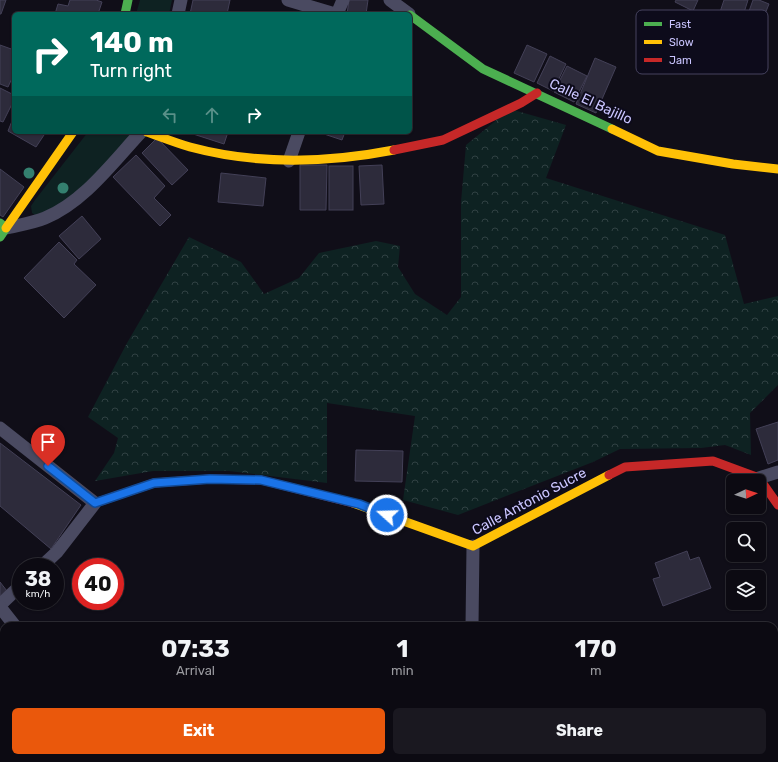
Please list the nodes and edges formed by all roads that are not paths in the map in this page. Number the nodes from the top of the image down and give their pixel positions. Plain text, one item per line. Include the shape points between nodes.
1 (128, 0) edge
2 (181, 0) edge
3 (288, 0) edge
4 (343, 0) edge
5 (390, 0) edge
6 (125, 12) edge
7 (178, 12) edge
8 (329, 12) edge
9 (337, 12) edge
10 (406, 12) edge
11 (412, 16) edge
12 (537, 93) junction
13 (72, 134) edge
14 (139, 134) edge
15 (153, 134) edge
16 (298, 134) edge
17 (289, 161) junction
18 (778, 169) edge
19 (2, 229) edge
20 (0, 428) edge
21 (778, 472) edge
22 (748, 474) edge
23 (766, 476) edge
24 (766, 488) edge
25 (95, 503) junction
26 (778, 505) edge
27 (473, 546) junction
28 (51, 558) edge
29 (12, 594) edge
30 (0, 606) edge
31 (13, 622) edge
32 (472, 622) edge

1 - 6 street
2 - 7 street
3 - 8 street
4 - 9 street
5 - 10 street, Calle El Bajillo
11 - 12 street, Calle El Bajillo via 483,69
12 - 17 street via 443,140 362,156
12 - 18 street, Calle El Bajillo via 658,151
13 - 19 street
14 - 19 street via 69,205 46,218
15 - 17 street via 190,147 232,156
16 - 17 street
20 - 25 street
21 - 23 street
22 - 27 street, Calle Antonio Sucre via 713,461 625,467
24 - 26 street
25 - 27 street, Calle Antonio Sucre via 154,483 210,479 261,480 359,504
25 - 28 street
27 - 32 street
29 - 30 street
30 - 31 street

